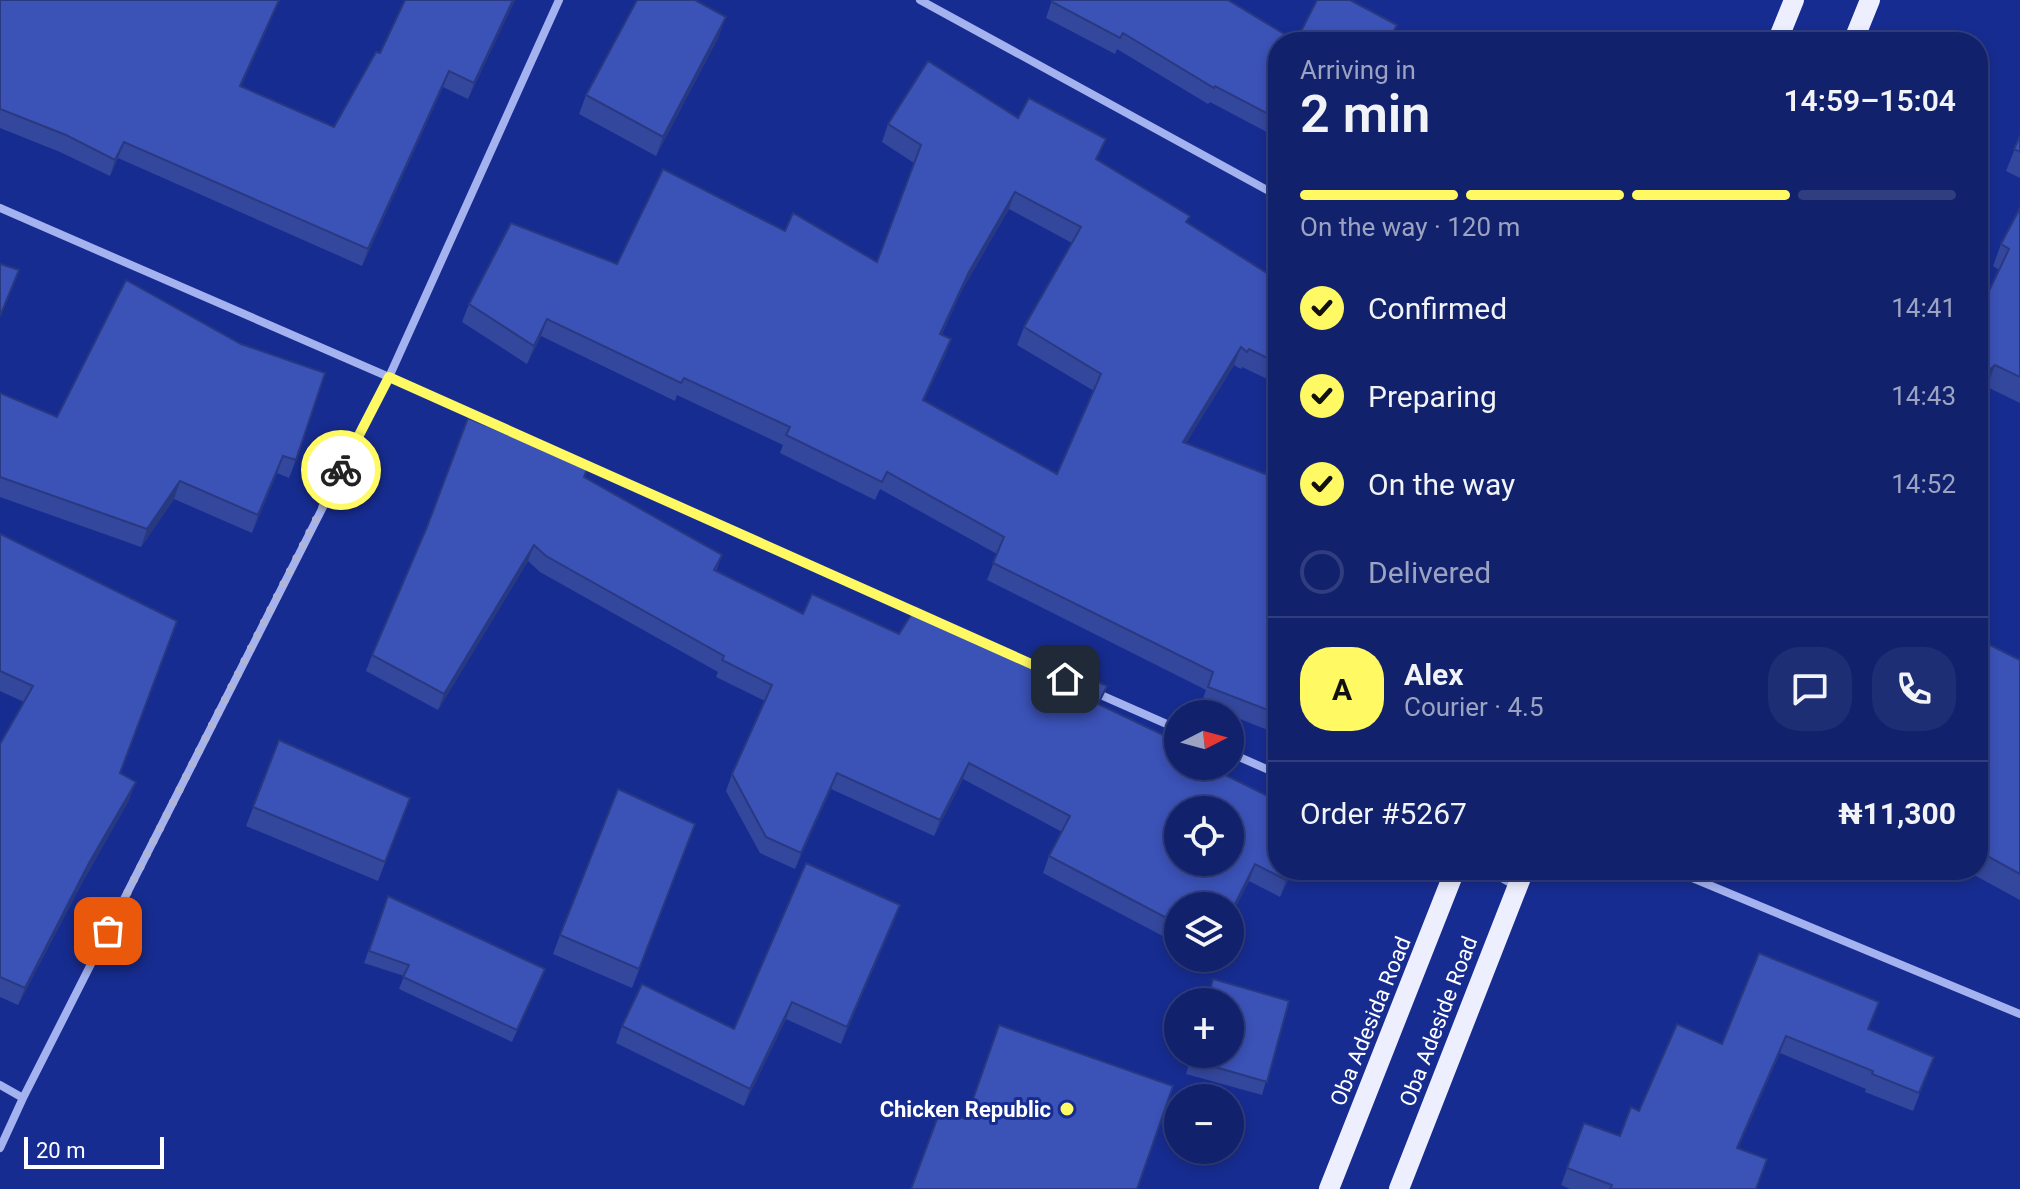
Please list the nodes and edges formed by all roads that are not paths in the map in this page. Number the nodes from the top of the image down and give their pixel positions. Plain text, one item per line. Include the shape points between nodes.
1 (559, 0) edge
2 (920, 0) edge
3 (1794, 0) edge
4 (1870, 0) edge
5 (1781, 32) edge
6 (1857, 32) edge
7 (1268, 191) edge
8 (0, 208) edge
9 (389, 377) junction
10 (934, 620) edge
11 (1006, 652) edge
12 (1063, 678) edge
13 (1092, 691) edge
14 (1164, 723) edge
15 (1244, 759) edge
16 (1268, 770) edge
17 (1451, 880) edge
18 (1519, 880) edge
19 (1697, 880) edge
20 (2020, 1014) edge
21 (0, 1085) edge
22 (23, 1098) junction
23 (0, 1148) edge
24 (1329, 1189) edge
25 (1399, 1189) edge

1 - 9 street
2 - 7 street
3 - 5 main road
4 - 6 main road
8 - 9 street
9 - 10 street
9 - 22 street
11 - 12 street
13 - 14 street
15 - 16 street
17 - 24 main road, Oba Adesida Road
18 - 25 main road, Oba Adeside Road
19 - 20 street
21 - 22 street
22 - 23 street

